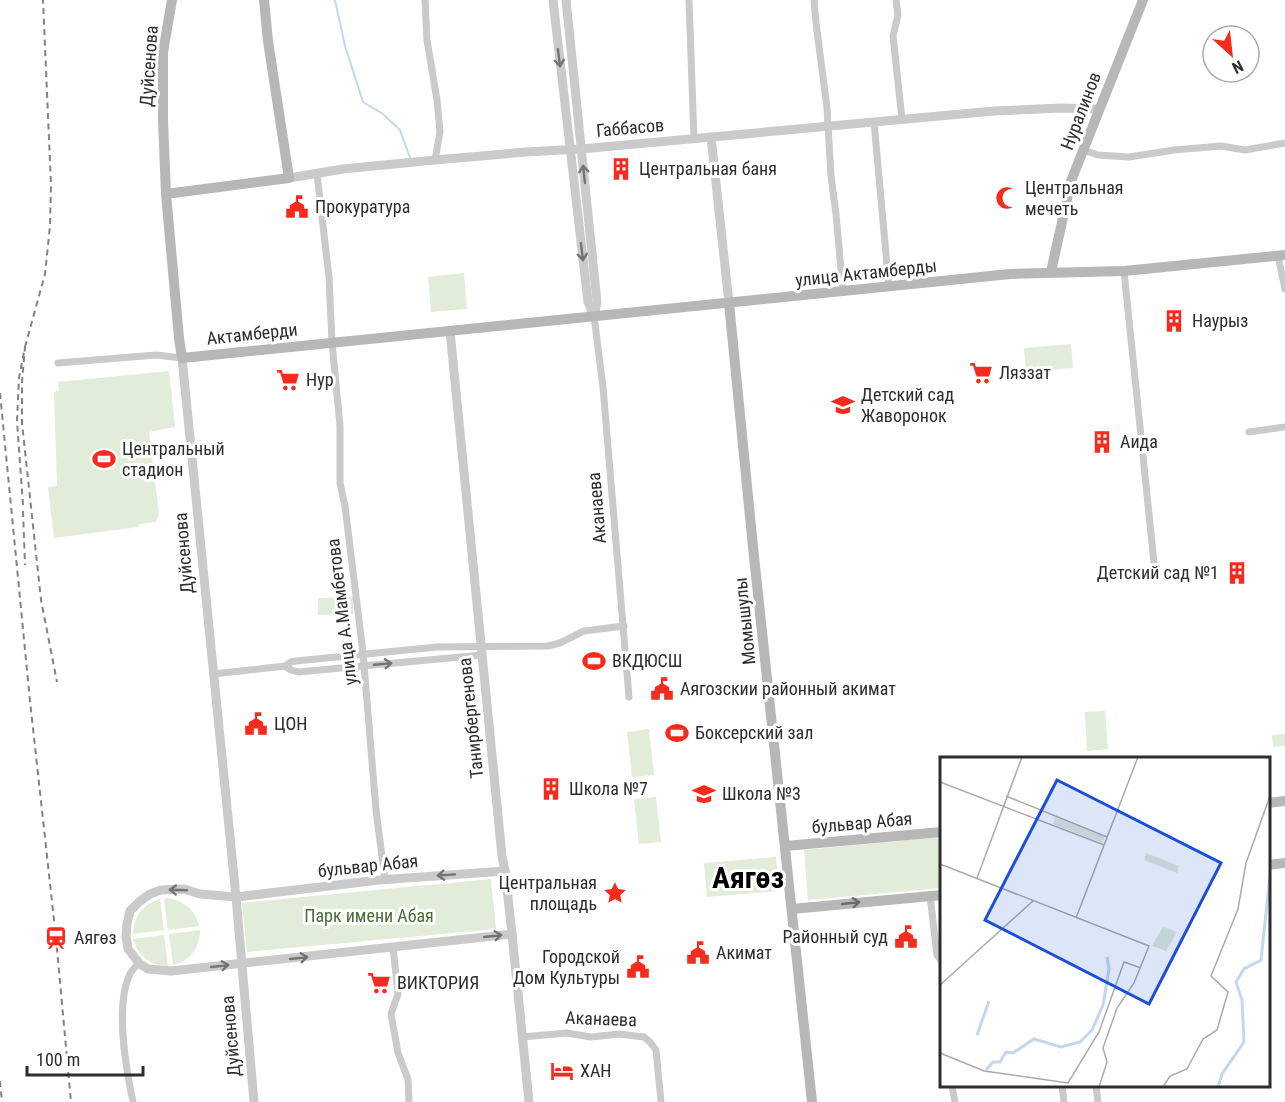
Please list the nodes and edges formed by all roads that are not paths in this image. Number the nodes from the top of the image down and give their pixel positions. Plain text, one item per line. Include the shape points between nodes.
1 (172, 0) edge
2 (264, 0) edge
3 (425, 0) edge
4 (553, 0) edge
5 (566, 0) edge
6 (689, 0) edge
7 (814, 0) edge
8 (896, 0) edge
9 (1143, 0) edge
10 (1099, 109) junction
11 (902, 120) junction
12 (874, 122) junction
13 (828, 126) junction
14 (711, 137) junction
15 (694, 139) junction
16 (1285, 142) edge
17 (581, 149) junction
18 (570, 150) junction
19 (1083, 150) junction
20 (435, 160) junction
21 (317, 174) junction
22 (289, 178) junction
23 (165, 194) junction
24 (1282, 255) edge
25 (1124, 271) junction
26 (1051, 272) junction
27 (889, 287) junction
28 (1285, 289) edge
29 (843, 292) junction
30 (729, 303) junction
31 (594, 316) junction
32 (450, 331) junction
33 (332, 342) junction
34 (182, 358) junction
35 (58, 363) dead end
36 (1285, 427) edge
37 (1249, 432) dead end
38 (1154, 563) dead end
39 (624, 626) junction
40 (481, 651) junction
41 (363, 653) junction
42 (285, 666) junction
43 (364, 666) junction
44 (213, 674) junction
45 (629, 697) dead end
46 (1285, 801) edge
47 (1270, 803) edge
48 (940, 832) edge
49 (785, 846) junction
50 (1285, 863) edge
51 (1270, 865) edge
52 (505, 871) junction
53 (386, 880) junction
54 (936, 895) edge
55 (236, 897) junction
56 (792, 909) junction
57 (512, 934) junction
58 (393, 947) junction
59 (940, 959) edge
60 (139, 963) junction
61 (241, 964) junction
62 (522, 1036) junction
63 (952, 1087) edge
64 (1062, 1087) edge
65 (1096, 1087) edge
66 (133, 1102) edge
67 (254, 1102) edge
68 (409, 1102) edge
69 (529, 1102) edge
70 (660, 1102) edge
71 (812, 1102) edge
72 (955, 1102) edge
73 (1064, 1102) edge
74 (1098, 1102) edge

1 - 23 main road, Дуйсенова via 163,52
2 - 22 main road
3 - 20 street via 440,132
4 -> 18 street, Аканаева
5 - 17 street, Аканаева
6 - 15 street
7 - 13 street
8 - 11 street via 898,15 893,36
9 - 10 main road, Нуралинов
10 - 11 street, Габбасов via 1012,110
10 - 19 main road, Нуралинов
11 - 12 street, Габбасов
12 - 13 street, Габбасов
12 - 27 street
13 - 14 street, Габбасов
13 - 29 street
14 - 15 street, Габбасов
14 - 30 street, Момышулы
15 - 17 street, Габбасов
16 - 19 street via 1245,150 1221,146 1129,157
17 - 18 street, Габбасов
31 -> 17 street, Аканаева via 597,302
18 - 20 street, Габбасов
18 -> 31 street, Аканаева via 588,302
19 - 26 main road, Нуралинов via 1071,181
20 - 21 street, Габбасов
21 - 22 street, Габбасов
21 - 33 street, улица А.Мамбетова
22 - 23 main road, Габбасов
23 - 34 main road, Дуйсенова
24 - 25 main road, улица Актамберды
24 - 28 street
25 - 26 main road, улица Актамберды
25 - 38 street
26 - 27 main road, улица Актамберды
27 - 29 main road, улица Актамберды
29 - 30 main road, улица Актамберды
30 - 31 main road, улица Актамберды
30 - 49 main road, Момышулы
31 - 32 main road, улица Актамберды
31 - 39 street, Аканаева
32 - 33 main road, Актамберди
32 - 40 street, Танирбергенова
33 - 34 main road, Актамберди
33 - 41 street, улица А.Мамбетова via 340,426 340,483
34 - 35 street, Актамберди via 156,355
34 - 44 street, Дуйсенова
36 - 37 street
39 - 40 street via 584,631 548,646
39 - 45 street, Аканаева
40 - 41 street via 437,647
43 -> 40 street
40 - 52 street, Танирбергенова
41 - 42 street via 296,661
41 - 43 street, улица А.Мамбетова
42 - 43 street via 298,672
42 - 44 street
43 - 53 street, улица А.Мамбетова
44 - 55 street, Дуйсенова
46 - 47 main road
48 - 49 main road, бульвар Абая
49 - 56 main road, Момышулы
50 - 51 main road
52 -> 53 street, бульвар Абая
52 - 57 street, Танирбергенова
53 - 55 street, бульвар Абая
56 -> 54 main road
54 - 59 street
55 -> 60 street via 184,889 150,894 130,911 127,924 128,949
55 - 61 street, Дуйсенова
56 - 71 main road, Момышулы
58 -> 57 street
57 - 62 street, Танирбергенова
61 -> 58 street
58 - 68 street via 398,994 391,1014 398,1053 408,1079
60 -> 61 street via 161,971
60 - 66 street via 130,973 124,995 127,1071
61 - 67 street, Дуйсенова
62 - 69 street, Танирбергенова
62 - 70 street, Аканаева via 644,1036 656,1050
63 - 72 street
64 - 73 street
65 - 74 street

